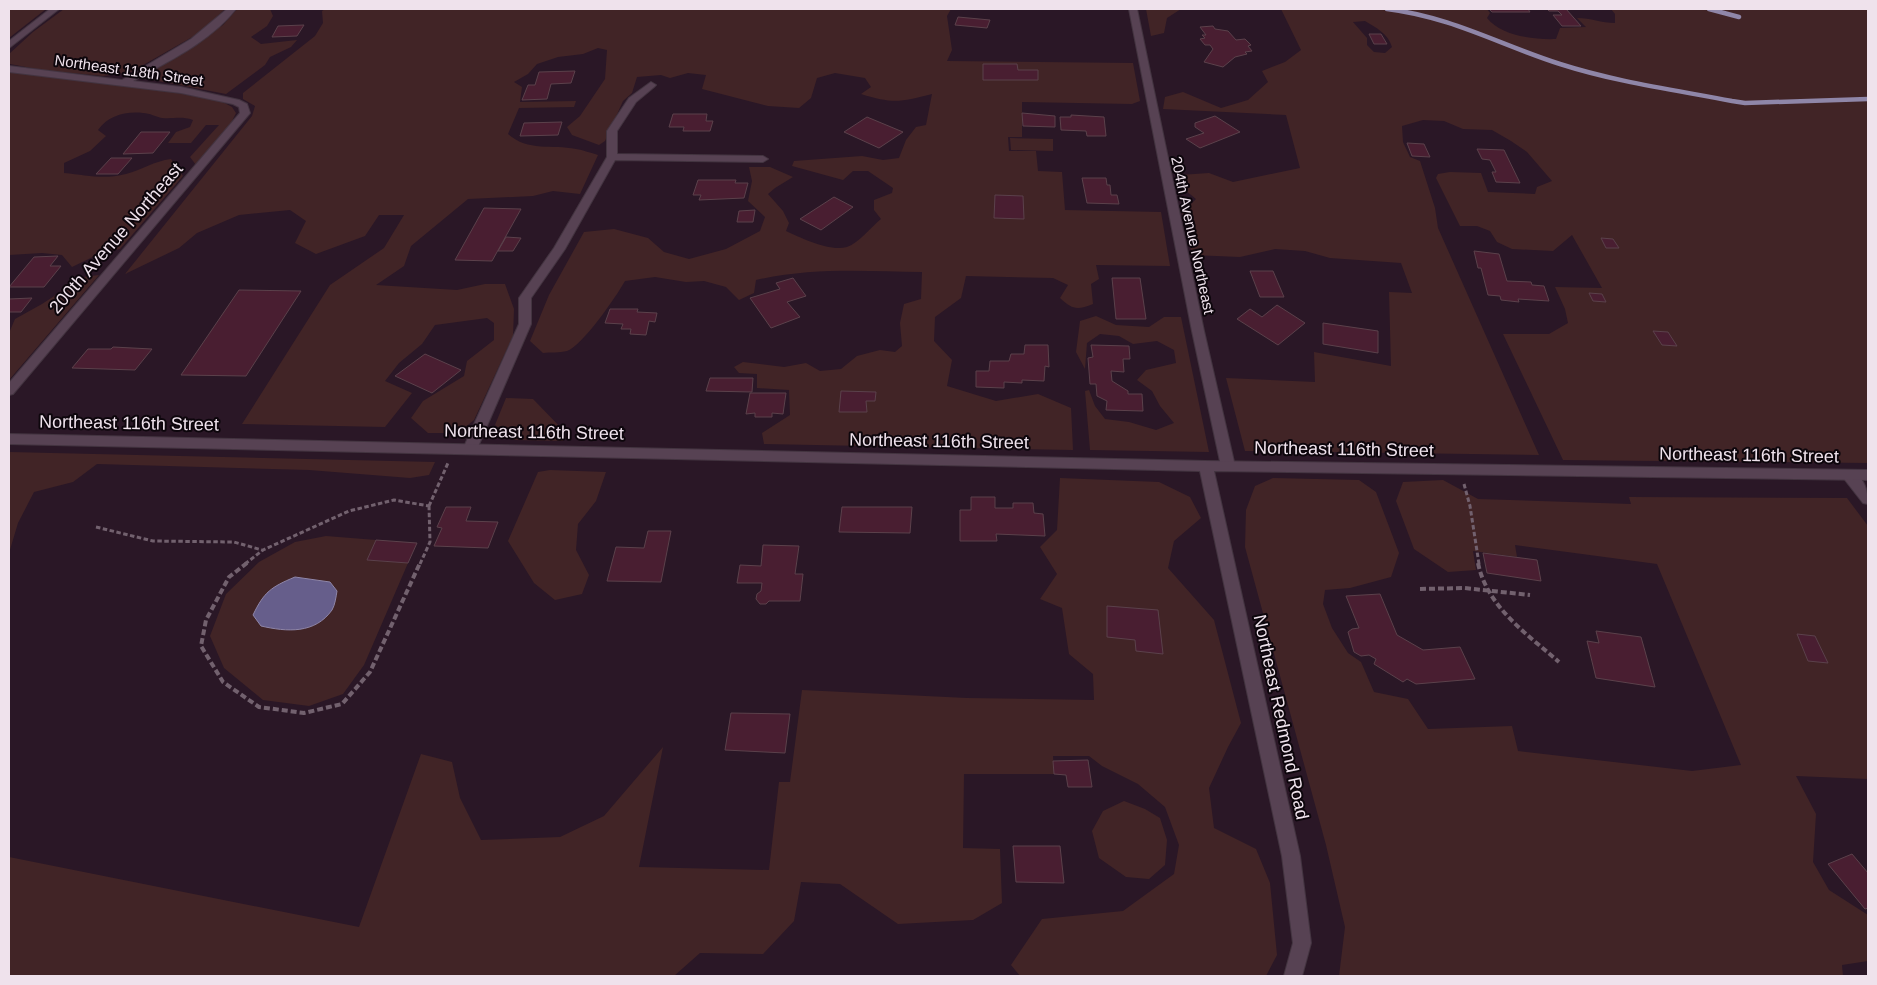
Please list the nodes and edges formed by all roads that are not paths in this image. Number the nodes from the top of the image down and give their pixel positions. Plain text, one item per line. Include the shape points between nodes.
1 (55, 9) edge
2 (232, 9) edge
3 (1134, 9) edge
4 (9, 45) edge
5 (9, 68) edge
6 (123, 82) junction
7 (652, 85) dead end
8 (244, 106) joint
9 (612, 157) junction
10 (763, 159) dead end
11 (9, 391) edge
12 (9, 439) edge
13 (470, 449) junction
14 (1206, 466) junction
15 (1228, 466) junction
16 (1868, 475) edge
17 (1850, 476) junction
18 (1868, 499) edge
19 (1293, 976) edge

1 - 4 street
2 - 6 street via 218,24 192,42
3 - 15 street, 204th Avenue Northeast
5 - 6 street, Northeast 118th Street
6 - 8 street, Northeast 118th Street via 181,90
7 - 9 street via 632,100 612,131
8 - 11 street, 200th Avenue Northeast via 245,113 240,120
9 - 10 street
9 - 13 street via 559,249 526,298 525,324
12 - 13 street, Northeast 116th Street
13 - 14 street, Northeast 116th Street
14 - 15 street, Northeast 116th Street
14 - 19 street, Northeast Redmond Road via 1291,856 1302,943
15 - 17 street, Northeast 116th Street
16 - 17 street, Northeast 116th Street
17 - 18 street

